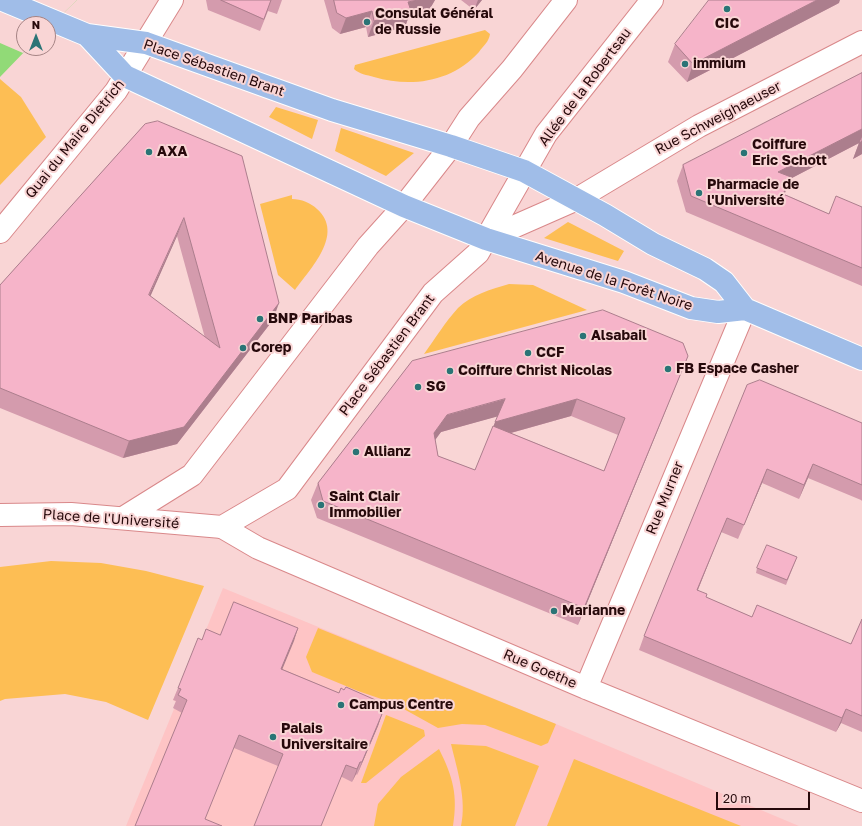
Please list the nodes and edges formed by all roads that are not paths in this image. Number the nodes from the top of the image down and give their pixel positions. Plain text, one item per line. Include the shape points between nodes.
1 (3, 0) edge
2 (172, 0) edge
3 (566, 0) edge
4 (652, 0) edge
5 (87, 35) junction
6 (862, 42) edge
7 (146, 43) junction
8 (125, 76) junction
9 (451, 146) junction
10 (524, 171) junction
11 (577, 199) junction
12 (404, 206) junction
13 (0, 232) edge
14 (486, 239) junction
15 (745, 309) junction
16 (862, 359) edge
17 (0, 515) edge
18 (123, 518) junction
19 (222, 527) junction
20 (586, 688) junction
21 (862, 801) edge

1 - 5 main road
2 - 7 street, Quai du Maire Dietrich
3 - 9 street via 512,69 469,118
4 - 10 street, Allée de la Robertsau via 546,134
5 - 7 main road, Place Sébastien Brant
5 - 8 main road
6 - 11 street, Rue Schweighaeuser via 699,126
7 - 8 street, Quai du Maire Dietrich
7 - 9 main road, Place Sébastien Brant via 332,110
8 - 12 main road
8 - 13 street, Quai du Maire Dietrich via 116,91
9 - 10 main road, Place Sébastien Brant
9 - 12 street
10 - 11 main road, Avenue de la Forêt Noire
10 - 14 street, Allée de la Robertsau
11 - 14 street, Rue Schweighaeuser
11 - 15 main road, Avenue de la Forêt Noire via 653,244 705,269 724,282
12 - 14 main road
12 - 18 street via 368,246 192,476
14 - 15 main road, Avenue de la Forêt Noire via 624,282 691,308 718,312
14 - 19 street, Place Sébastien Brant via 478,253 433,293 287,488
15 - 16 main road, Avenue de la Forêt Noire
15 - 20 street, Rue Murner
17 - 18 street, Place de l'Université via 71,514
18 - 19 street, Place de l'Université
19 - 20 street, Rue Goethe via 258,548
20 - 21 street, Rue Goethe

